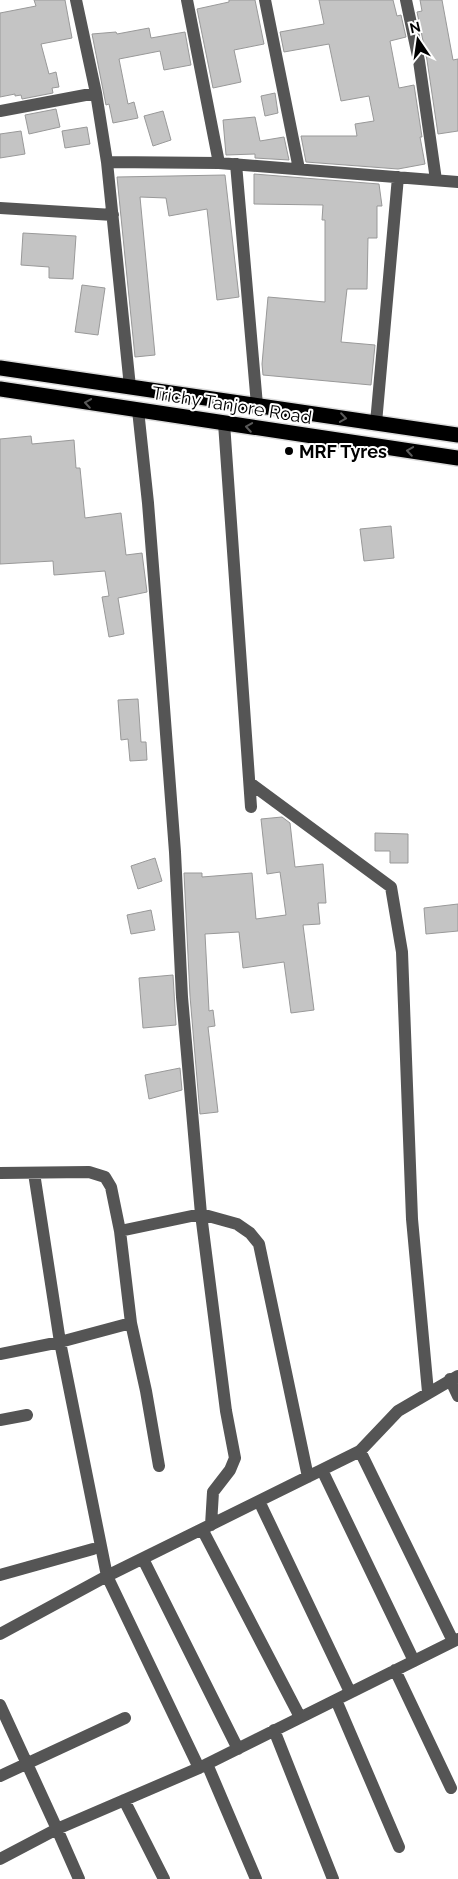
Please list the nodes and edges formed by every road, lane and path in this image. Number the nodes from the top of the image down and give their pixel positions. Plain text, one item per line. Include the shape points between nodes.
1 (76, 0) edge
2 (187, 0) edge
3 (265, 0) edge
4 (406, 0) edge
5 (96, 94) junction
6 (0, 112) edge
7 (107, 162) junction
8 (219, 163) junction
9 (236, 164) junction
10 (299, 169) junction
11 (398, 177) junction
12 (436, 180) junction
13 (458, 182) edge
14 (0, 208) edge
15 (113, 215) junction
16 (0, 368) edge
17 (130, 386) junction
18 (0, 389) edge
19 (257, 405) junction
20 (138, 410) junction
21 (224, 423) junction
22 (376, 423) junction
23 (458, 435) edge
24 (458, 458) edge
25 (250, 783) junction
26 (251, 807) dead end
27 (0, 1173) edge
28 (34, 1173) junction
29 (201, 1214) junction
30 (120, 1231) junction
31 (131, 1323) junction
32 (60, 1342) junction
33 (0, 1354) edge
34 (454, 1377) edge
35 (428, 1392) junction
36 (458, 1396) edge
37 (27, 1414) dead end
38 (0, 1420) edge
39 (360, 1451) junction
40 (159, 1466) dead end
41 (322, 1470) junction
42 (308, 1477) junction
43 (259, 1501) junction
44 (207, 1527) junction
45 (93, 1549) dead end
46 (143, 1559) junction
47 (0, 1575) edge
48 (107, 1576) junction
49 (0, 1634) edge
50 (456, 1640) edge
51 (414, 1661) junction
52 (395, 1670) junction
53 (350, 1692) junction
54 (336, 1700) junction
55 (0, 1706) edge
56 (125, 1718) dead end
57 (300, 1718) junction
58 (274, 1730) junction
59 (238, 1748) junction
60 (26, 1763) junction
61 (203, 1766) junction
62 (0, 1776) edge
63 (451, 1788) dead end
64 (124, 1800) junction
65 (57, 1830) junction
66 (399, 1847) dead end
67 (0, 1859) edge
68 (79, 1879) edge
69 (163, 1879) edge
70 (256, 1879) edge
71 (333, 1879) edge

1 - 5 street
2 - 8 street
3 - 10 street
4 - 12 street via 420,61
5 - 6 street
5 - 7 street
7 - 8 street
7 - 15 street
8 - 9 street
9 - 10 street
9 - 19 street
10 - 11 street
11 - 12 street
11 - 22 street
12 - 13 street
14 - 15 street
15 - 17 street
16 - 17 highway, Trichy Tanjore Road
17 - 19 highway, Trichy Tanjore Road
20 -> 18 highway, Trichy Tanjore Road
19 -> 22 highway, Trichy Tanjore Road
20 - 21 highway, Trichy Tanjore Road
20 - 29 street via 158,629 182,996
24 -> 21 highway, Trichy Tanjore Road
21 - 25 street
22 - 23 highway, Trichy Tanjore Road
25 - 26 street
25 - 35 street via 391,887 402,952 412,1219
27 - 28 street
28 - 30 street via 89,1172 105,1177 111,1187
28 - 32 street
29 - 30 street
29 - 42 street via 237,1224 259,1244
29 - 44 street via 235,1458 213,1492
30 - 31 street
31 - 32 street
31 - 40 street
32 - 33 street
32 - 48 street
34 - 35 street
34 - 36 street
35 - 39 street via 398,1411
37 - 38 street
39 - 41 street
39 - 50 street
41 - 42 street
41 - 51 street
42 - 43 street
43 - 44 street
43 - 53 street
44 - 46 street
44 - 57 street
45 - 47 street
46 - 48 street
46 - 59 street
48 - 49 street
48 - 61 street
50 - 51 street
51 - 52 street
52 - 53 street
52 - 63 street
53 - 54 street
54 - 57 street
54 - 66 street
55 - 60 street
56 - 60 street
57 - 58 street
58 - 59 street
58 - 71 street
59 - 61 street
60 - 62 street
60 - 65 street
61 - 64 street
61 - 70 street
64 - 65 street
64 - 69 street
65 - 67 street
65 - 68 street

